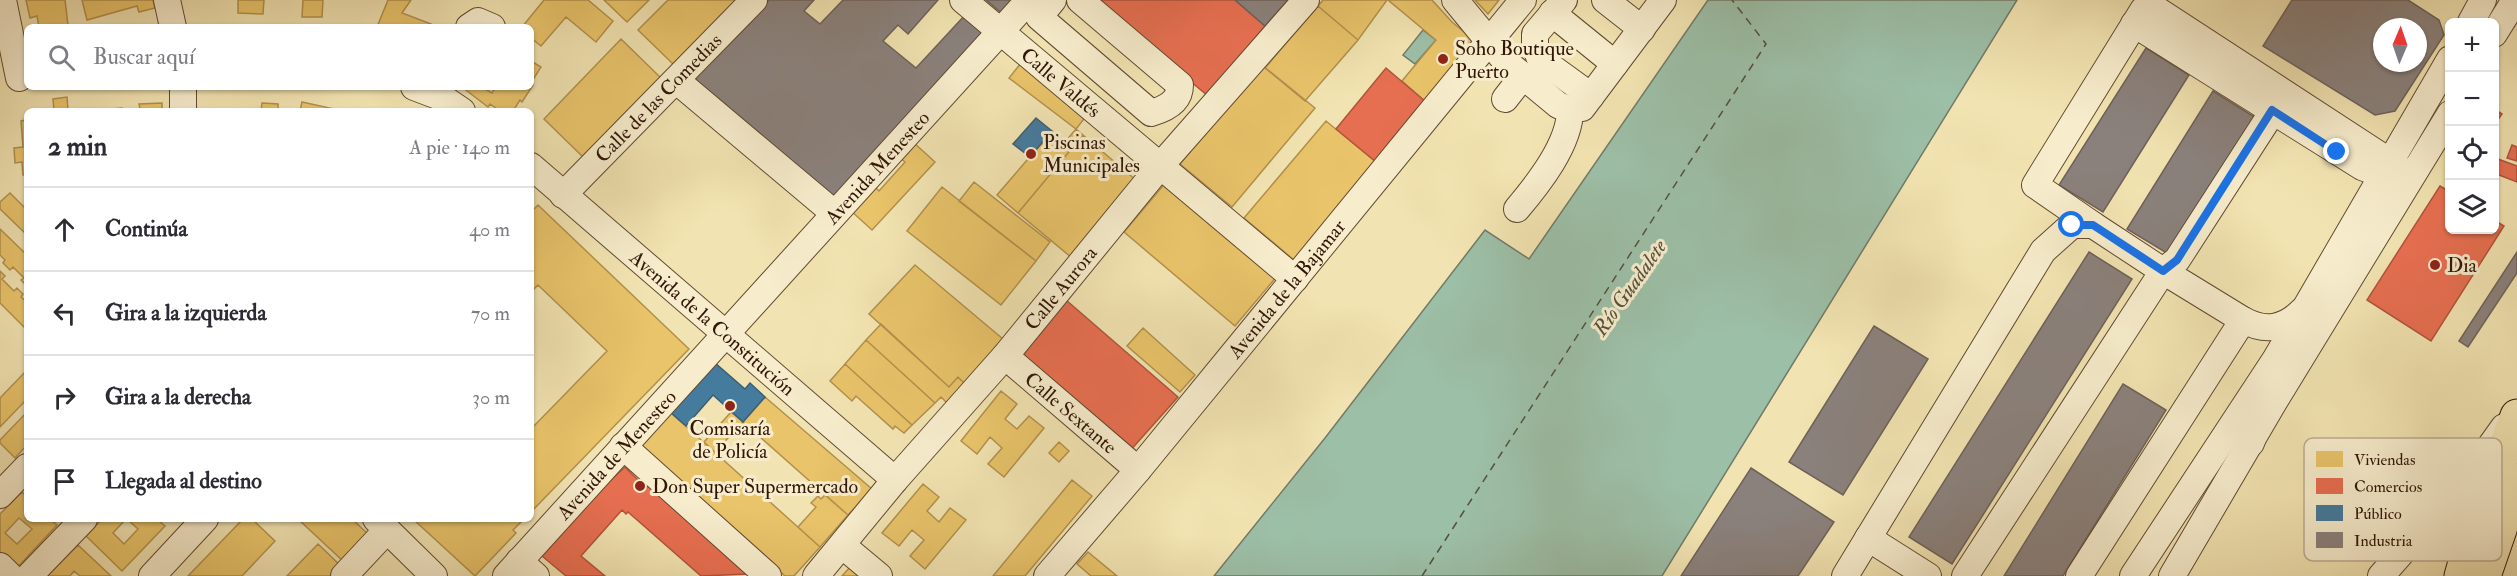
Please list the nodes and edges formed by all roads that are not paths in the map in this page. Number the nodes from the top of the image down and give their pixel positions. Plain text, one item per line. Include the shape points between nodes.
1 (3, 0) edge
2 (167, 0) edge
3 (754, 0) edge
4 (963, 0) edge
5 (1029, 0) edge
6 (1080, 0) edge
7 (1306, 0) edge
8 (1455, 0) edge
9 (1523, 0) edge
10 (1605, 0) edge
11 (2515, 0) edge
12 (1656, 2) edge
13 (1558, 7) edge
14 (2144, 9) edge
15 (1050, 12) edge
16 (172, 24) edge
17 (2499, 26) edge
18 (1642, 29) junction
19 (1000, 32) junction
20 (1489, 39) junction
21 (1022, 50) junction
22 (1615, 64) junction
23 (2445, 68) edge
24 (1523, 76) junction
25 (15, 79) edge
26 (677, 81) junction
27 (183, 90) edge
28 (420, 90) edge
29 (1180, 92) junction
30 (1504, 99) dead end
31 (443, 101) edge
32 (1581, 103) junction
33 (2445, 105) edge
34 (183, 108) edge
35 (2287, 108) junction
36 (1208, 113) junction
37 (2418, 114) junction
38 (2445, 122) edge
39 (1161, 165) junction
40 (2386, 169) junction
41 (534, 172) edge
42 (564, 195) junction
43 (1517, 209) dead end
44 (834, 213) junction
45 (2093, 225) junction
46 (2163, 271) junction
47 (1295, 279) junction
48 (2306, 307) junction
49 (2243, 320) junction
50 (724, 333) junction
51 (1005, 356) junction
52 (2517, 407) edge
53 (2517, 416) edge
54 (2495, 438) edge
55 (2251, 443) junction
56 (623, 446) junction
57 (2502, 456) edge
58 (24, 470) edge
59 (1138, 470) junction
60 (895, 480) junction
61 (2517, 480) edge
62 (0, 495) edge
63 (2517, 503) edge
64 (81, 522) edge
65 (202, 522) edge
66 (2502, 522) edge
67 (382, 525) edge
68 (2502, 534) edge
69 (1868, 538) junction
70 (843, 546) junction
71 (2394, 561) edge
72 (2465, 561) edge
73 (0, 566) edge
74 (2176, 570) edge
75 (520, 571) edge
76 (10, 576) edge
77 (29, 576) edge
78 (152, 576) edge
79 (344, 576) edge
80 (434, 576) edge
81 (768, 576) edge
82 (816, 576) edge
83 (879, 576) edge
84 (1047, 576) edge
85 (1845, 576) edge
86 (1928, 576) edge
87 (1965, 576) edge
88 (2079, 576) edge
89 (2133, 576) edge
90 (2381, 576) edge
91 (2461, 576) edge

1 - 25 street
2 - 16 street
3 - 26 street, Calle de las Comedias
4 - 19 street, Calle Valdés
5 - 19 street, Avenida Menesteo
6 - 29 street via 1180,85
7 - 36 street, Calle Aurora
8 - 20 street
9 - 20 street, Avenida de la Bajamar
10 - 18 street
11 - 17 street
12 - 18 street
13 - 22 street
13 - 32 street via 1535,34 1535,46 1540,59
14 - 35 street
14 - 45 street via 2035,185
15 - 21 street
15 - 29 street via 1151,113 1167,109
18 - 22 street
19 - 21 street, Calle Valdés
19 - 44 street, Avenida Menesteo
20 - 24 street via 1506,62
20 - 47 street, Avenida de la Bajamar
21 - 39 street, Calle Valdés
22 - 32 street
23 - 37 street
24 - 30 street
24 - 32 street via 1558,105
26 - 42 street, Calle de las Comedias
26 - 44 street
27 - 34 street
28 - 31 street
29 - 36 street
32 - 43 street via 1542,178
33 - 40 street via 2420,146 2394,168
35 - 37 street via 2361,137 2385,142 2396,139
35 - 40 street via 2381,156
35 - 46 street via 2177,260
36 - 39 street, Calle Aurora
37 - 40 street
38 - 55 street
39 - 47 street, Calle Valdés
39 - 51 street, Calle Aurora
40 - 48 street
40 - 55 street via 2392,181 2383,204 2293,350 2264,405
41 - 42 street, Avenida de la Constitución
42 - 50 street, Avenida de la Constitución
44 - 50 street, Avenida Menesteo
45 - 46 street
45 - 69 street via 2072,225 2043,251
46 - 49 street
46 - 87 street
47 - 59 street, Avenida de la Bajamar
48 - 49 street via 2294,319 2274,329
48 - 89 street
49 - 88 street
50 - 56 street, Avenida de Menesteo
50 - 60 street, Avenida de la Constitución
51 - 59 street, Calle Sextante
51 - 60 street, Calle Aurora
52 - 54 street
53 - 57 main road
55 - 74 street
56 - 75 street, Avenida de Menesteo
56 - 81 street
58 - 62 street
59 - 84 street, Avenida de la Bajamar
60 - 70 street, Calle Aurora
61 - 66 main road
63 - 68 street
64 - 77 street
65 - 78 street
67 - 79 street
67 - 80 street
69 - 85 street
69 - 86 street
70 - 82 street, Calle Aurora
70 - 83 street
71 - 90 street
72 - 91 main road
73 - 76 street

